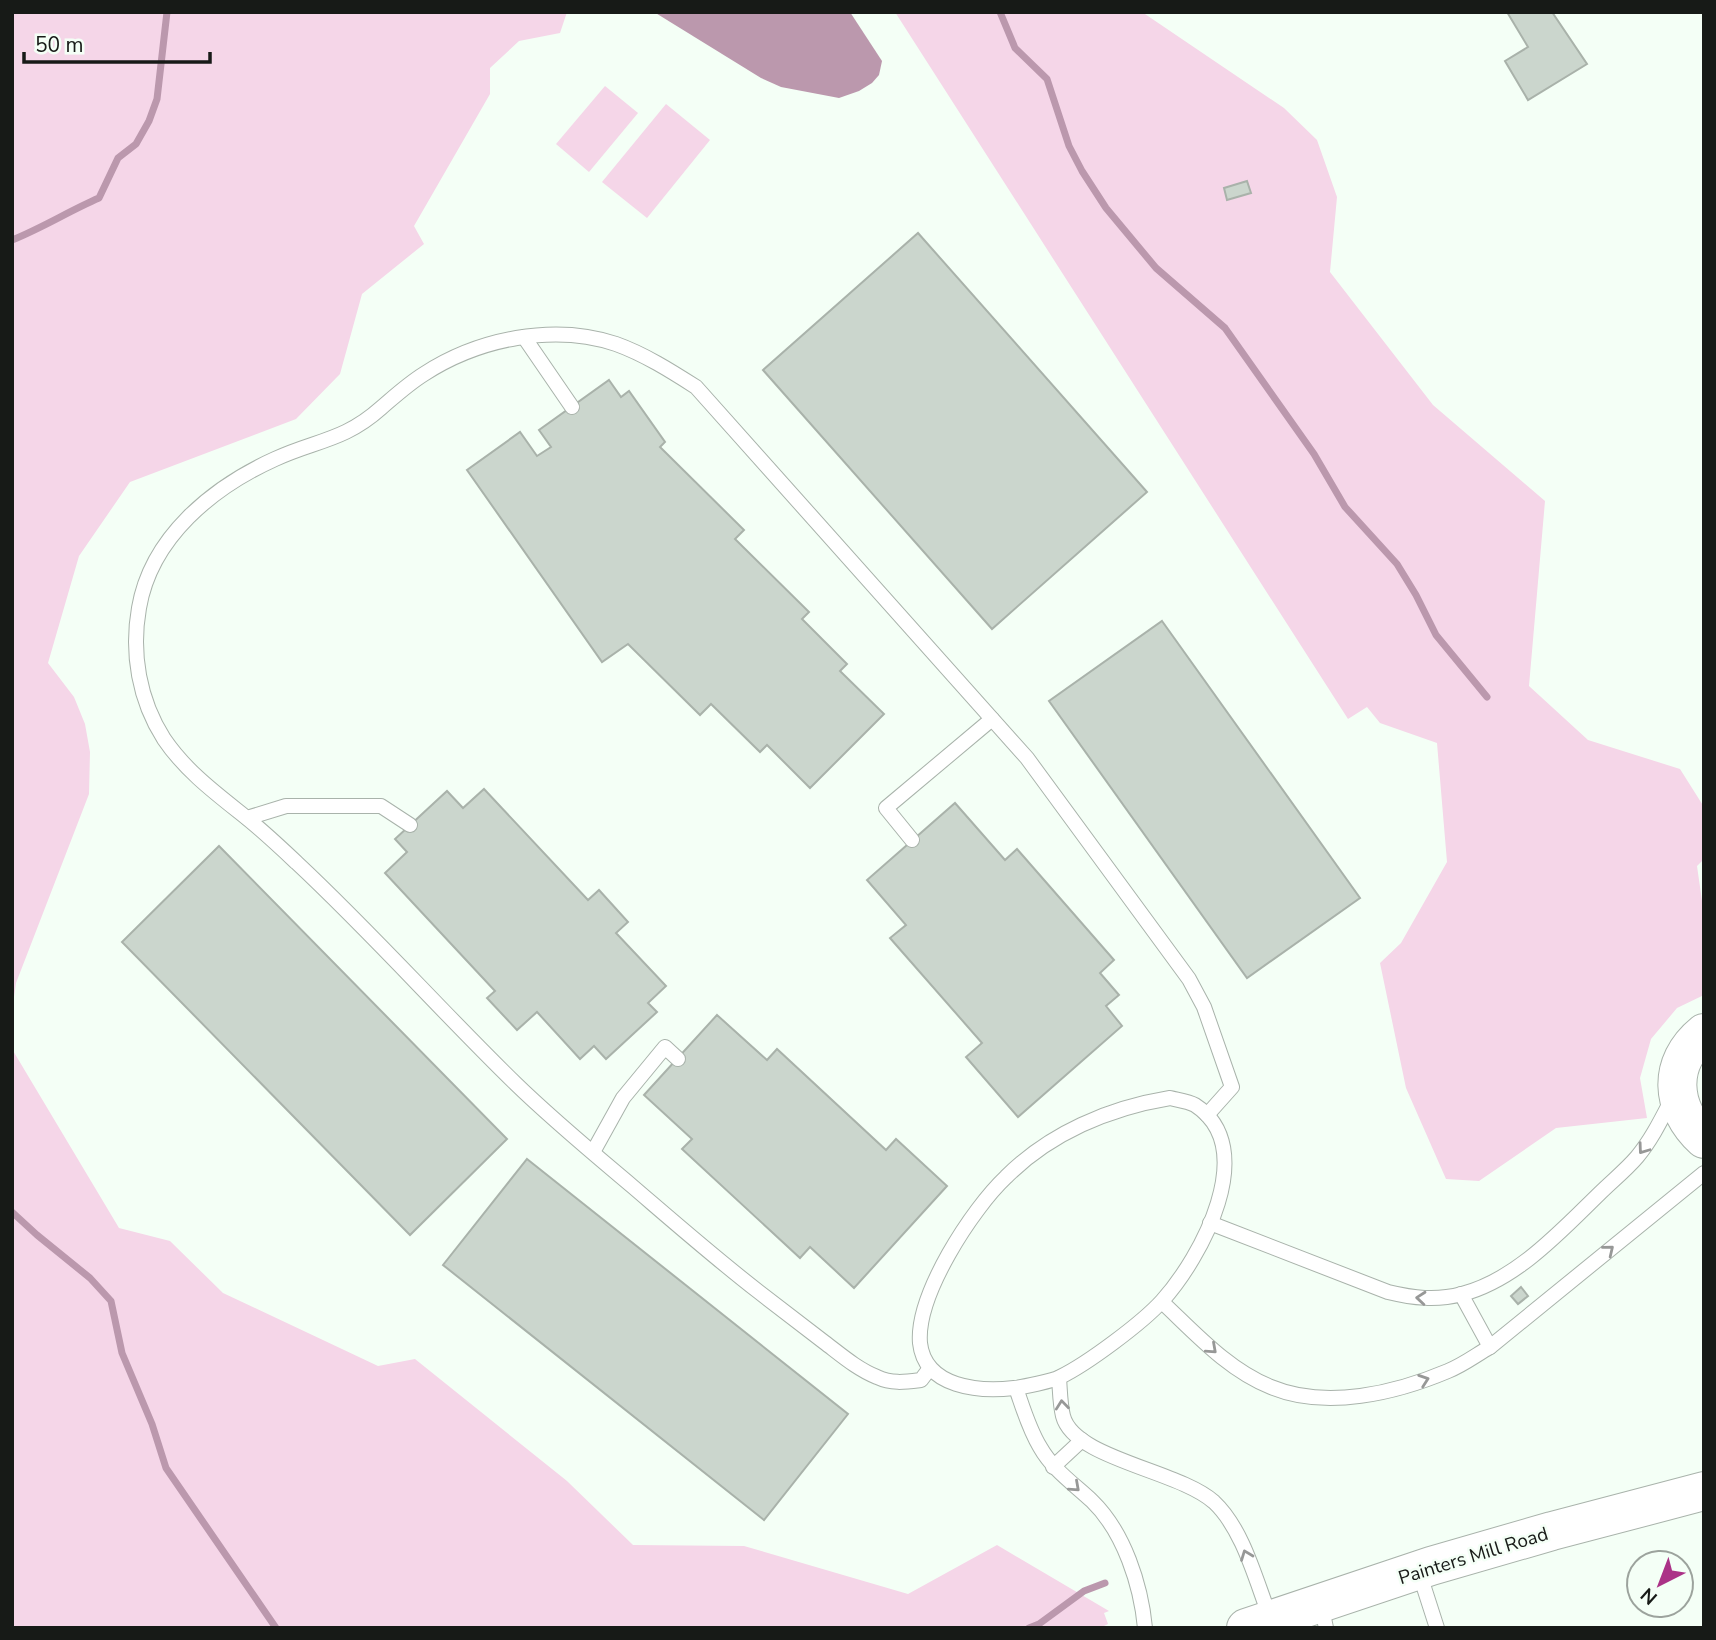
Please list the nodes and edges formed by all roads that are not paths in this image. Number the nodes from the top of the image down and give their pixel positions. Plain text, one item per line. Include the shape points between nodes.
1 (524, 337) junction
2 (572, 407) dead end
3 (992, 719) junction
4 (247, 818) junction
5 (410, 825) dead end
6 (912, 840) dead end
7 (1704, 1033) edge
8 (678, 1059) dead end
9 (1677, 1090) junction
10 (1207, 1115) junction
11 (1704, 1139) edge
12 (593, 1152) junction
13 (1704, 1172) edge
14 (1210, 1223) junction
15 (1461, 1294) junction
16 (1162, 1302) junction
17 (1490, 1347) junction
18 (930, 1368) junction
19 (1059, 1378) junction
20 (1016, 1388) junction
21 (1082, 1440) junction
22 (1054, 1466) junction
23 (1704, 1492) edge
24 (1418, 1570) junction
25 (1323, 1615) edge
26 (1258, 1623) edge
27 (1145, 1628) edge
28 (1437, 1628) edge

1 - 2 lane
1 - 3 lane via 566,335 617,345 696,387
1 - 4 lane via 452,358 402,389 355,429 239,478 208,499 163,546 139,603 134,643 139,678 156,723 180,760
3 - 6 lane via 886,808
3 - 10 lane via 1027,758 1189,979 1204,1007 1232,1087
4 - 5 lane via 286,806 381,806
4 - 12 lane via 520,1088
7 - 9 main road via 1681,1064
8 - 12 lane via 665,1047 623,1098
9 - 11 main road via 1686,1119
9 -> 15 lane via 1636,1158 1582,1210 1530,1257 1480,1288
10 - 14 lane via 1225,1151 1226,1169
10 - 18 lane via 1193,1104 1170,1098 1142,1102 1078,1126 1006,1176 968,1222 933,1288 920,1344
12 - 18 lane via 726,1267 872,1376 891,1382 921,1380
17 -> 13 lane
15 -> 14 lane via 1434,1299 1388,1292
14 - 16 lane
15 - 17 lane
16 -> 17 lane via 1241,1371 1272,1388 1307,1396 1345,1398 1416,1383 1451,1370
16 - 19 lane
18 - 20 lane via 954,1384 977,1390
19 - 20 lane
21 -> 19 lane via 1063,1418
20 - 22 lane via 1040,1448
21 - 22 lane
26 -> 21 lane via 1235,1527 1214,1502 1195,1488 1087,1446
22 -> 27 lane via 1110,1524 1136,1584
23 - 24 main road, Painters Mill Road
24 - 25 main road, Painters Mill Road
24 - 28 lane
25 - 26 main road, Painters Mill Road

